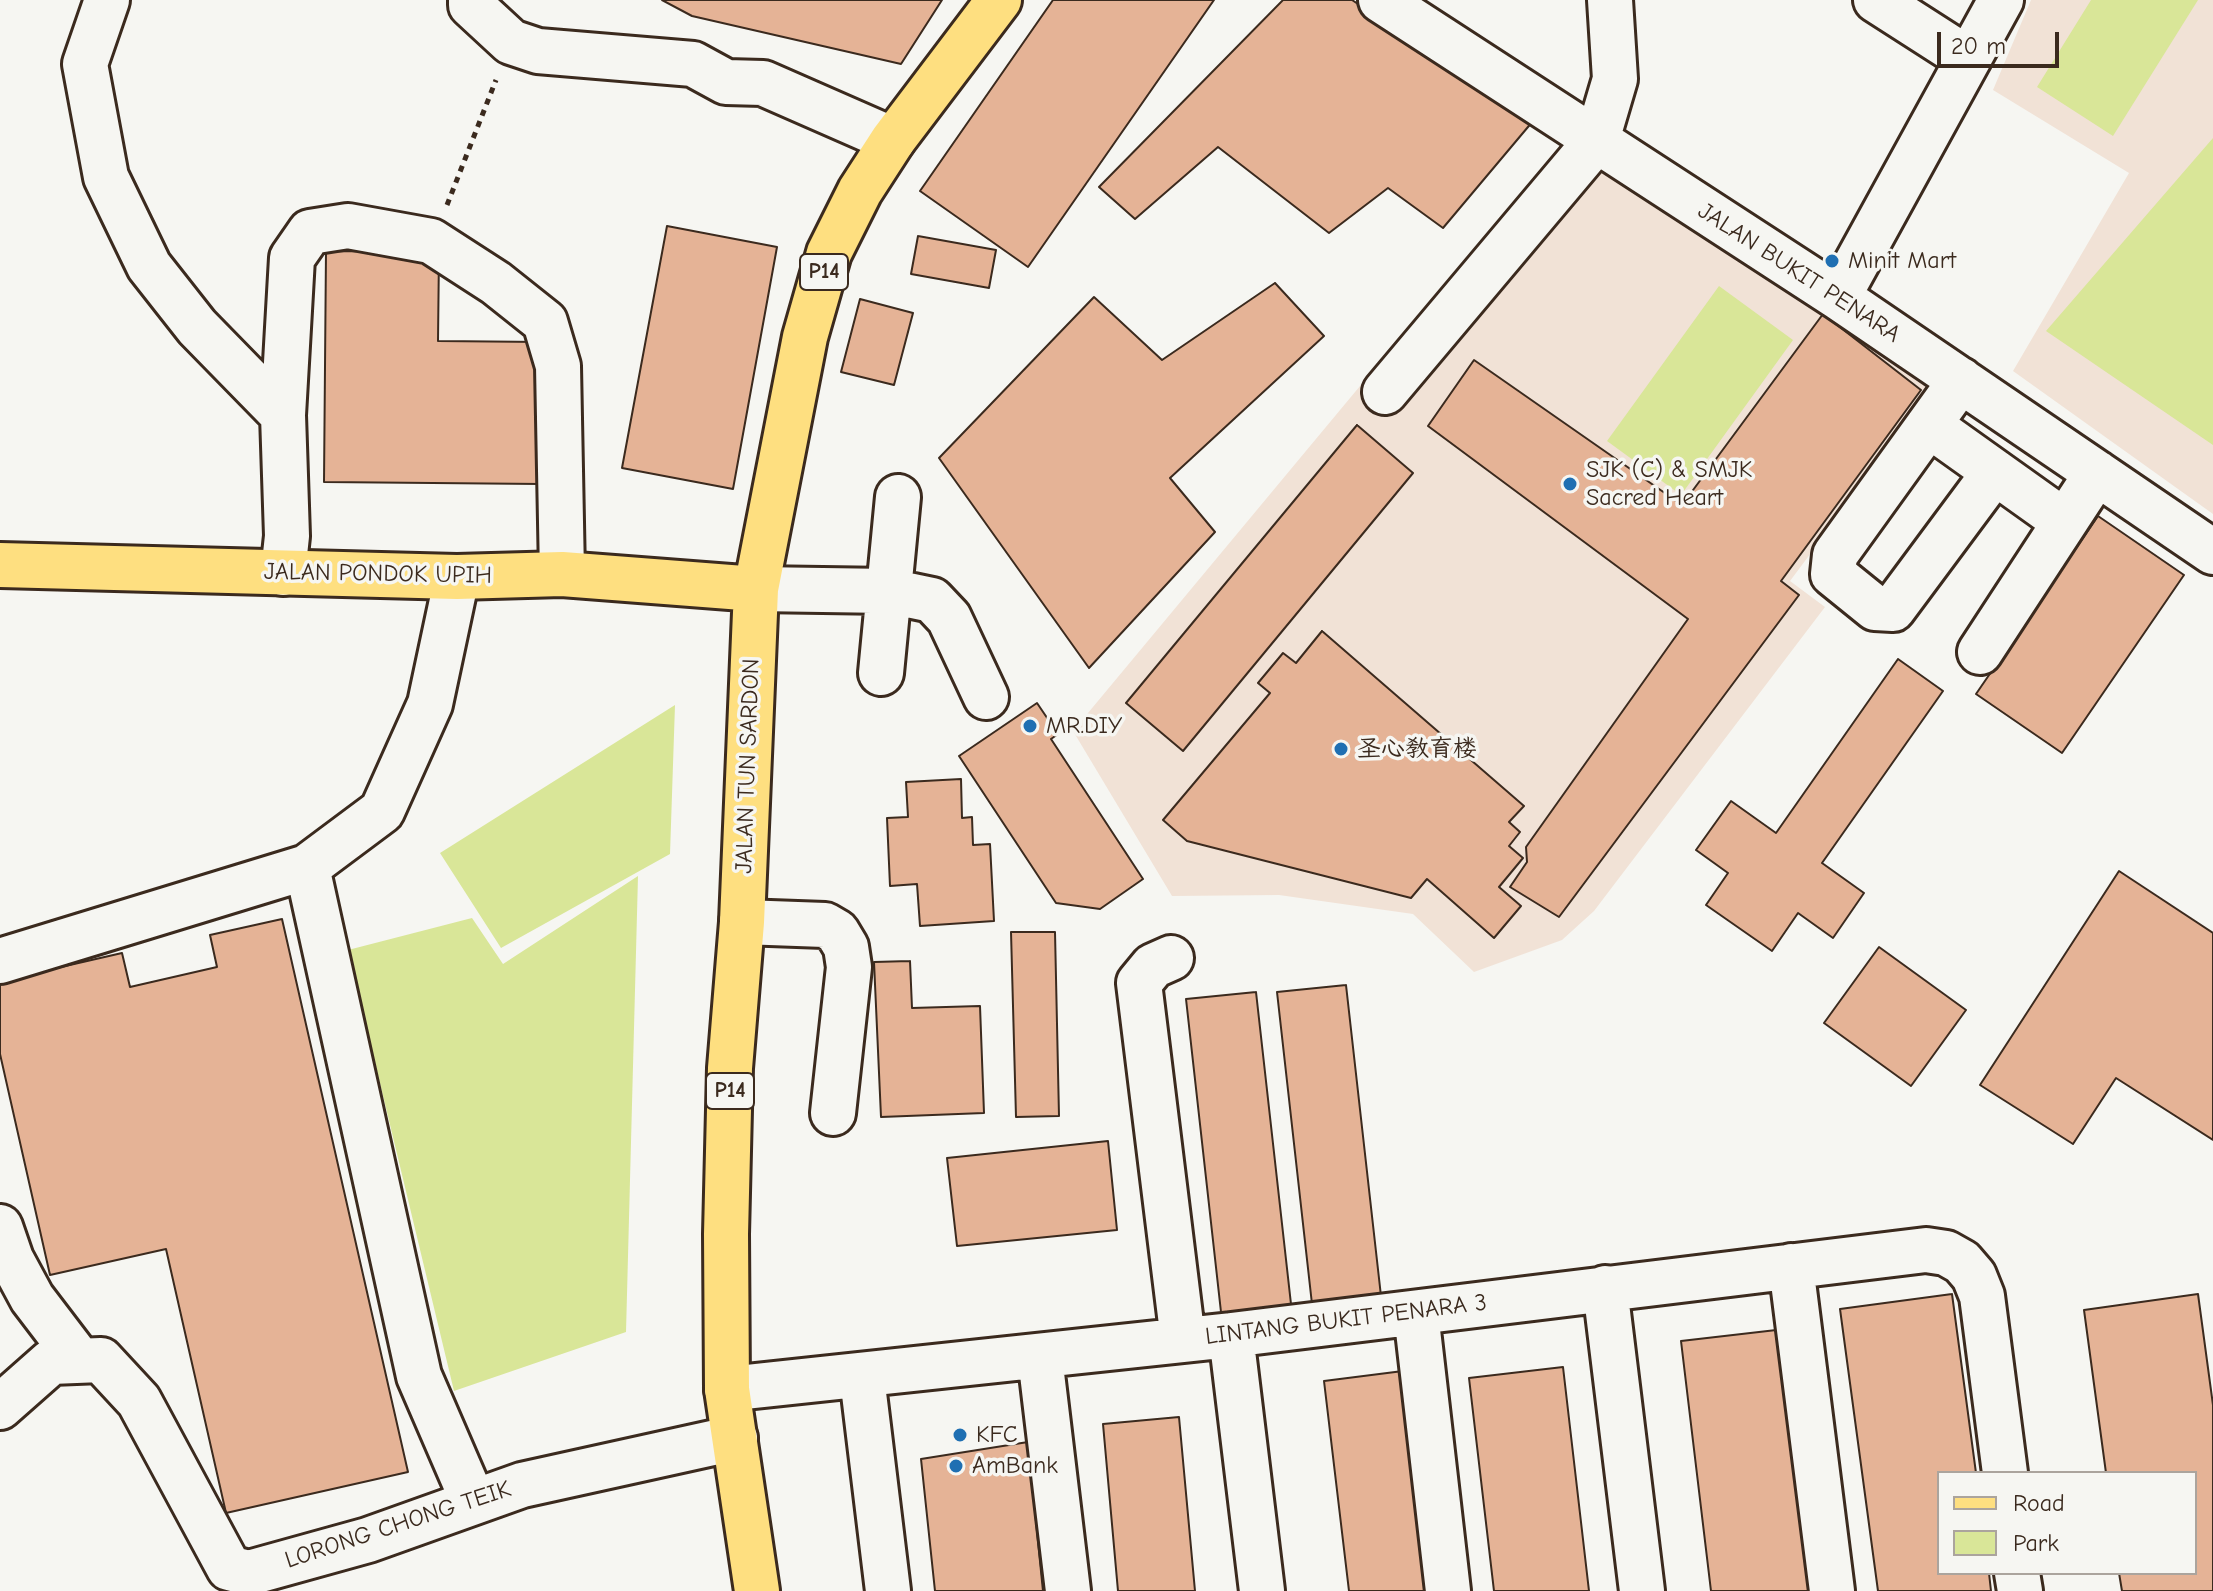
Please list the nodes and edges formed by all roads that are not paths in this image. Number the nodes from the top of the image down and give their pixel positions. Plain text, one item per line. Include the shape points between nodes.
1 (107, 0) edge
2 (471, 0) edge
3 (999, 0) edge
4 (1381, 0) edge
5 (1610, 0) edge
6 (1876, 0) edge
7 (2001, 0) edge
8 (1968, 59) junction
9 (893, 140) junction
10 (1597, 140) junction
11 (1838, 297) junction
12 (1961, 380) junction
13 (1385, 392) dead end
14 (283, 415) junction
15 (1929, 425) junction
16 (1994, 473) junction
17 (2097, 473) junction
18 (898, 497) dead end
19 (2065, 522) junction
20 (2213, 552) edge
21 (0, 565) edge
22 (283, 573) junction
23 (562, 574) junction
24 (457, 577) junction
25 (756, 589) junction
26 (889, 591) junction
27 (1980, 652) dead end
28 (881, 673) dead end
29 (986, 697) dead end
30 (307, 867) junction
31 (742, 922) junction
32 (1171, 958) dead end
33 (0, 961) edge
34 (833, 1113) dead end
35 (0, 1227) edge
36 (1791, 1266) junction
37 (1605, 1288) junction
38 (1416, 1313) junction
39 (1231, 1335) junction
40 (1183, 1340) junction
41 (1040, 1357) junction
42 (80, 1361) junction
43 (862, 1377) junction
44 (727, 1389) junction
45 (0, 1407) edge
46 (735, 1438) junction
47 (2005, 1471) edge
48 (473, 1501) junction
49 (757, 1591) edge
50 (888, 1591) edge
51 (1068, 1591) edge
52 (1262, 1591) edge
53 (1448, 1591) edge
54 (1642, 1591) edge
55 (1832, 1591) edge

1 - 14 street via 85,64 106,177 149,266 197,327
2 - 9 street via 511,42 538,51 693,64 726,82 763,83
3 - 9 main road, JALAN TUN SARDON / P14
4 - 10 street, JALAN BUKIT PENARA
5 - 10 street via 1615,79
6 - 8 street
7 - 8 street
8 - 11 street
9 - 25 main road, JALAN TUN SARDON / P14 via 829,253 805,337
10 - 11 street, JALAN BUKIT PENARA
10 - 13 street
11 - 12 street, JALAN BUKIT PENARA
12 - 15 street
12 - 17 street, JALAN BUKIT PENARA
14 - 22 street
14 - 23 street via 292,258 310,232 348,226 431,241 545,322 558,366
15 - 16 street
15 - 16 street via 1835,555 1833,574 1838,581 1875,608 1893,609
16 - 19 street
17 - 19 street
17 - 20 street, JALAN BUKIT PENARA
18 - 26 street
19 - 27 street
21 - 22 main road, JALAN PONDOK UPIH
22 - 24 main road, JALAN PONDOK UPIH
23 - 24 main road, JALAN PONDOK UPIH
23 - 25 main road, JALAN PONDOK UPIH
24 - 30 street via 430,704 382,811
25 - 26 street
25 - 31 main road, JALAN TUN SARDON / P14
26 - 28 street
26 - 29 street via 932,600 941,609
30 - 33 street
30 - 48 street via 419,1376
31 - 34 street via 825,925 846,947 849,967
31 - 44 main road, JALAN TUN SARDON / P14 via 730,1068
32 - 40 street via 1153,966 1139,983
35 - 42 street via 32,1298
36 - 37 street, LINTANG BUKIT PENARA 3
36 - 47 street, LINTANG BUKIT PENARA 3 via 1926,1250 1962,1262 1982,1296
36 - 55 street
37 - 38 street, LINTANG BUKIT PENARA 3
37 - 54 street
38 - 39 street, LINTANG BUKIT PENARA 3
38 - 53 street
39 - 40 street, LINTANG BUKIT PENARA 3
39 - 52 street
40 - 41 street, LINTANG BUKIT PENARA 3
41 - 43 street, LINTANG BUKIT PENARA 3
41 - 51 street
42 - 45 street via 51,1362
42 - 48 street, LORONG CHONG TEIK via 101,1360 139,1401 229,1568 249,1573 368,1540
43 - 44 street, LINTANG BUKIT PENARA 3
43 - 50 street
44 - 46 main road, JALAN TUN SARDON / P14
46 - 48 street, LORONG CHONG TEIK via 571,1472
46 - 49 main road, JALAN TUN SARDON / P14

